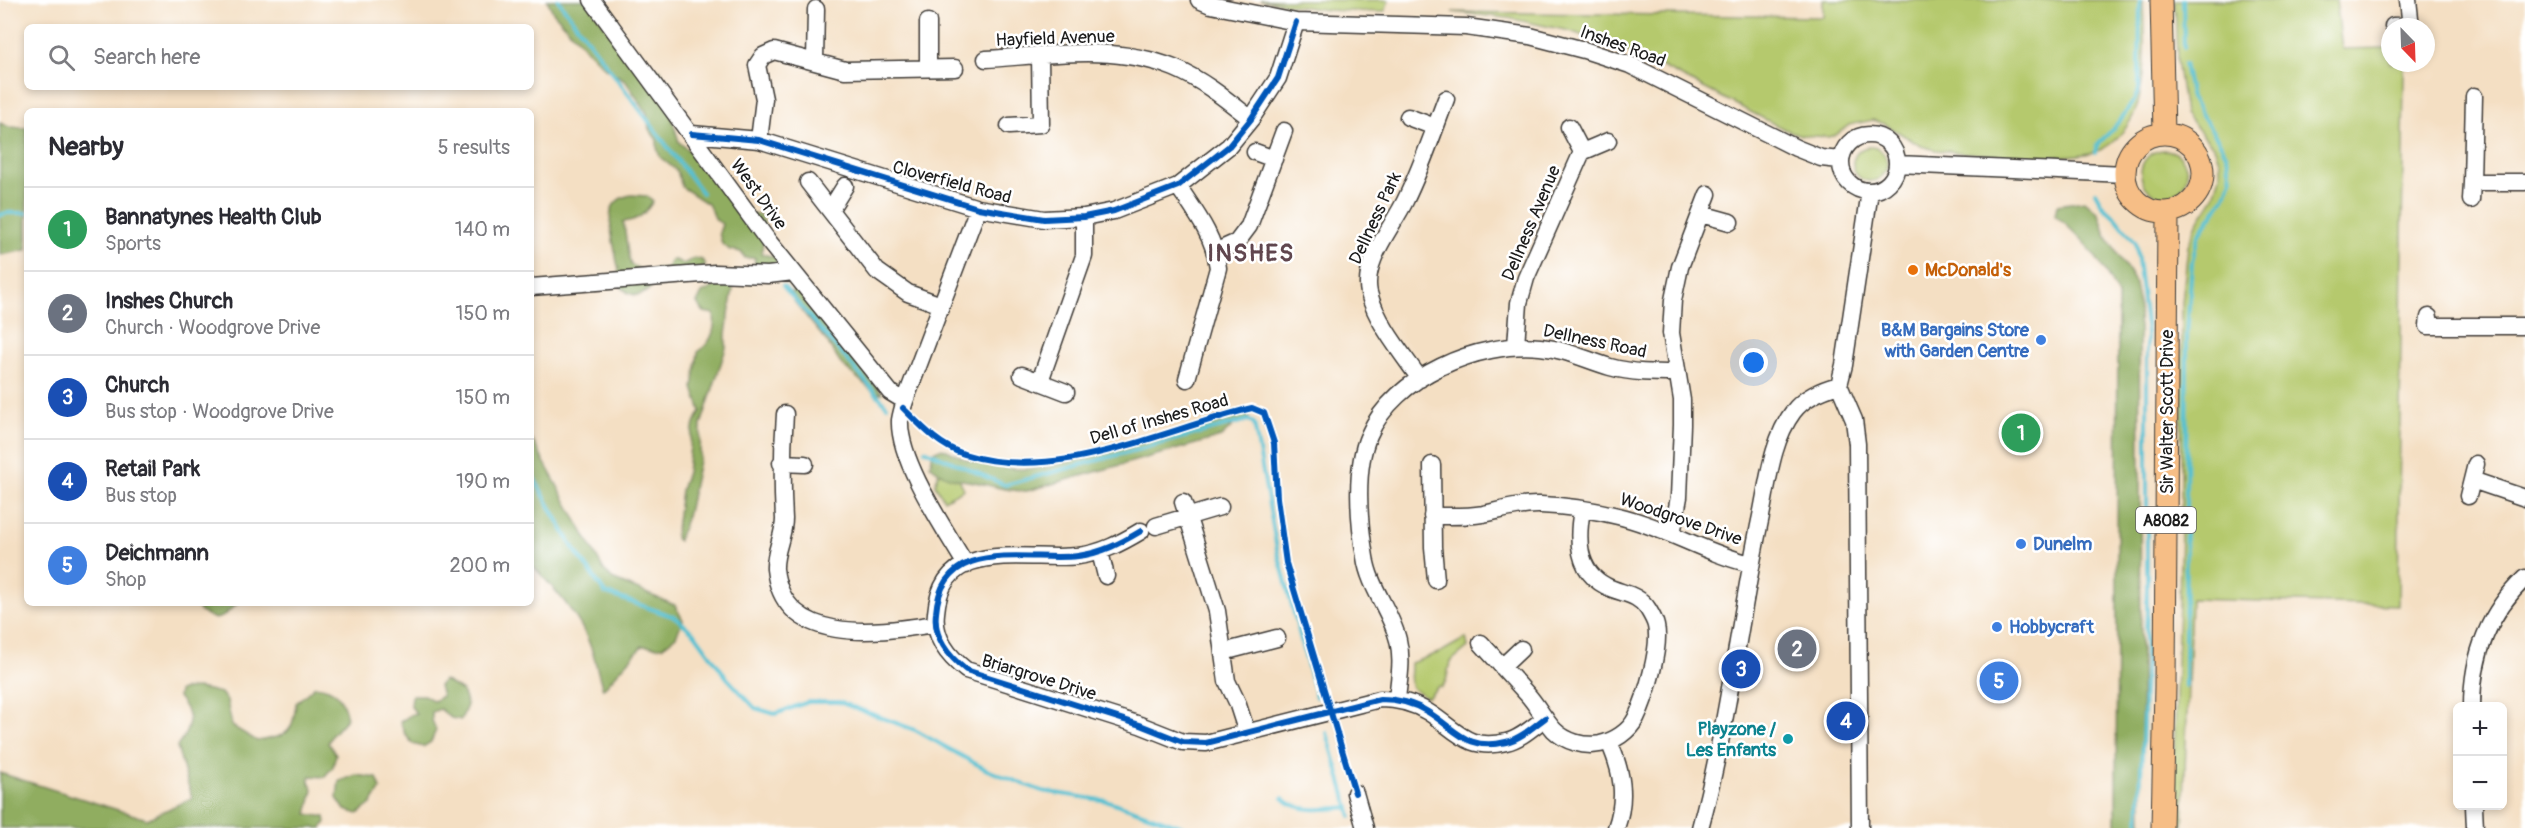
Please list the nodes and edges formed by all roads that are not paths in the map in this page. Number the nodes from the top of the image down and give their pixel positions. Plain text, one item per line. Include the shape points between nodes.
1 (592, 0) edge
2 (1199, 0) edge
3 (2161, 0) edge
4 (2408, 0) edge
5 (816, 9) dead end
6 (2410, 18) edge
7 (928, 22) dead end
8 (1296, 22) junction
9 (1040, 56) junction
10 (986, 59) dead end
11 (815, 61) junction
12 (928, 68) junction
13 (955, 68) dead end
14 (2474, 96) dead end
15 (1446, 99) dead end
16 (1408, 117) dead end
17 (1251, 119) junction
18 (1009, 126) dead end
19 (1569, 127) dead end
20 (1435, 128) junction
21 (1284, 131) dead end
22 (692, 134) junction
23 (2164, 134) junction
24 (759, 140) junction
25 (1608, 141) dead end
26 (1255, 152) dead end
27 (1582, 152) junction
28 (1274, 159) junction
29 (1840, 160) junction
30 (1897, 164) junction
31 (2125, 174) junction
32 (808, 182) dead end
33 (2472, 182) junction
34 (2525, 182) edge
35 (845, 186) dead end
36 (1178, 186) junction
37 (1870, 192) junction
38 (1708, 194) dead end
39 (2470, 200) dead end
40 (978, 208) junction
41 (830, 210) junction
42 (2168, 212) junction
43 (1701, 214) junction
44 (1084, 217) junction
45 (1730, 222) dead end
46 (1216, 251) junction
47 (793, 272) junction
48 (534, 286) edge
49 (940, 305) junction
50 (2429, 317) dead end
51 (2525, 326) edge
52 (1516, 346) junction
53 (1677, 373) junction
54 (1022, 375) dead end
55 (1186, 379) dead end
56 (1420, 380) junction
57 (1040, 381) junction
58 (1839, 385) junction
59 (1066, 392) dead end
60 (904, 405) junction
61 (785, 414) dead end
62 (781, 464) junction
63 (805, 464) dead end
64 (1432, 465) dead end
65 (2472, 480) dead end
66 (2525, 498) edge
67 (1220, 507) dead end
68 (1186, 509) junction
69 (1582, 510) junction
70 (1432, 516) junction
71 (1672, 534) junction
72 (1100, 552) junction
73 (1751, 564) junction
74 (966, 565) junction
75 (1106, 576) dead end
76 (2525, 578) edge
77 (1436, 580) dead end
78 (935, 624) junction
79 (1277, 638) dead end
80 (1481, 643) dead end
81 (1521, 650) dead end
82 (1222, 652) junction
83 (1502, 667) junction
84 (1397, 699) junction
85 (2472, 702) edge
86 (1545, 718) junction
87 (1246, 733) junction
88 (1609, 742) junction
89 (1355, 793) dead end
90 (2474, 810) edge
91 (1365, 828) edge
92 (1616, 828) edge
93 (1700, 828) edge
94 (1860, 828) edge
95 (2162, 828) edge
96 (2475, 828) edge

1 - 22 street, West Drive
2 - 8 street, Inshes Road
3 - 23 main road
4 - 6 street
5 - 11 street
7 - 12 street
8 - 17 street, Cloverfield Road via 1278,78
8 - 29 street, Inshes Road via 1466,27 1541,39 1630,65 1796,148 1821,158
9 - 10 street, Hayfield Avenue
9 - 17 street, Hayfield Avenue via 1114,53 1148,58 1202,82
9 - 18 street via 1041,124
11 - 12 street via 845,70
11 - 24 street via 774,51 763,56 757,65 765,99
12 - 13 street
14 - 33 street via 2481,113
15 - 20 street, Dellness Park
16 - 20 street
17 - 36 street, Cloverfield Road via 1229,146
19 - 27 street
20 - 56 street, Dellness Park via 1406,201 1375,256 1368,290 1380,319
21 - 28 street
22 - 24 street, Cloverfield Road
22 - 47 street, West Drive
23 - 31 main road via 2140,142 2132,151
23 - 42 main road via 2176,135 2195,148 2204,171 2198,194 2190,203
24 - 40 street, Cloverfield Road
25 - 27 street
26 - 28 street
27 - 52 street, Dellness Avenue via 1526,278 1519,303
28 - 46 street via 1249,226 1237,242
29 - 30 street via 1848,143 1856,137 1875,135 1891,146
29 - 37 street via 1848,183
30 - 31 street
30 - 37 street via 1892,180
31 - 42 main road via 2127,187 2143,206
32 - 41 street
33 - 34 street
33 - 39 street
35 - 41 street
36 - 44 street, Cloverfield Road via 1114,211
36 - 46 street
37 - 58 street
38 - 43 street
40 - 44 street, Cloverfield Road via 1044,219
40 - 49 street
41 - 49 street via 877,271 908,293
42 - 95 main road, Sir Walter Scott Drive / A8082
43 - 45 street
43 - 53 street via 1672,300 1671,333
44 - 57 street via 1084,255
46 - 55 street via 1218,268
47 - 48 street via 768,276 715,273
47 - 60 street, West Drive
49 - 60 street
50 - 51 street via 2428,326
52 - 53 street, Dellness Road via 1565,351 1630,372
52 - 56 street, Dellness Road via 1467,355
53 - 71 street via 1682,425 1679,496
54 - 57 street
56 - 84 street, Dellness Road via 1379,417 1365,446 1360,479 1365,559 1398,639 1401,660
57 - 59 street
58 - 73 street via 1807,399 1793,411 1783,428
58 - 94 street via 1854,420 1857,444
60 - 74 street via 901,431 913,471
61 - 62 street
62 - 63 street
62 - 78 street via 784,520 775,565 777,582 795,610 825,627 848,632 870,633
64 - 70 street
65 - 66 street
67 - 68 street
68 - 72 street
68 - 82 street via 1217,611
69 - 70 street, Woodgrove Drive via 1540,505
69 - 71 street, Woodgrove Drive via 1619,516
69 - 88 street via 1579,549 1585,565 1605,586 1634,595 1656,625 1657,645 1635,719 1624,733
70 - 77 street
71 - 73 street, Woodgrove Drive via 1708,552
72 - 74 street via 1077,556 991,556
72 - 75 street
73 - 93 street via 1711,789
74 - 78 street via 949,577 940,592
76 - 85 street via 2508,594 2480,646
78 - 87 street, Briargrove Drive via 951,658 966,670 1183,742 1206,743
79 - 82 street
80 - 83 street
81 - 83 street
82 - 87 street via 1227,681 1238,702
83 - 86 street
84 - 86 street via 1428,712 1475,743 1508,742
84 - 87 street, Briargrove Drive via 1380,699
86 - 88 street via 1570,741 1590,746
88 - 92 street via 1623,793
89 - 91 street
90 - 96 street

